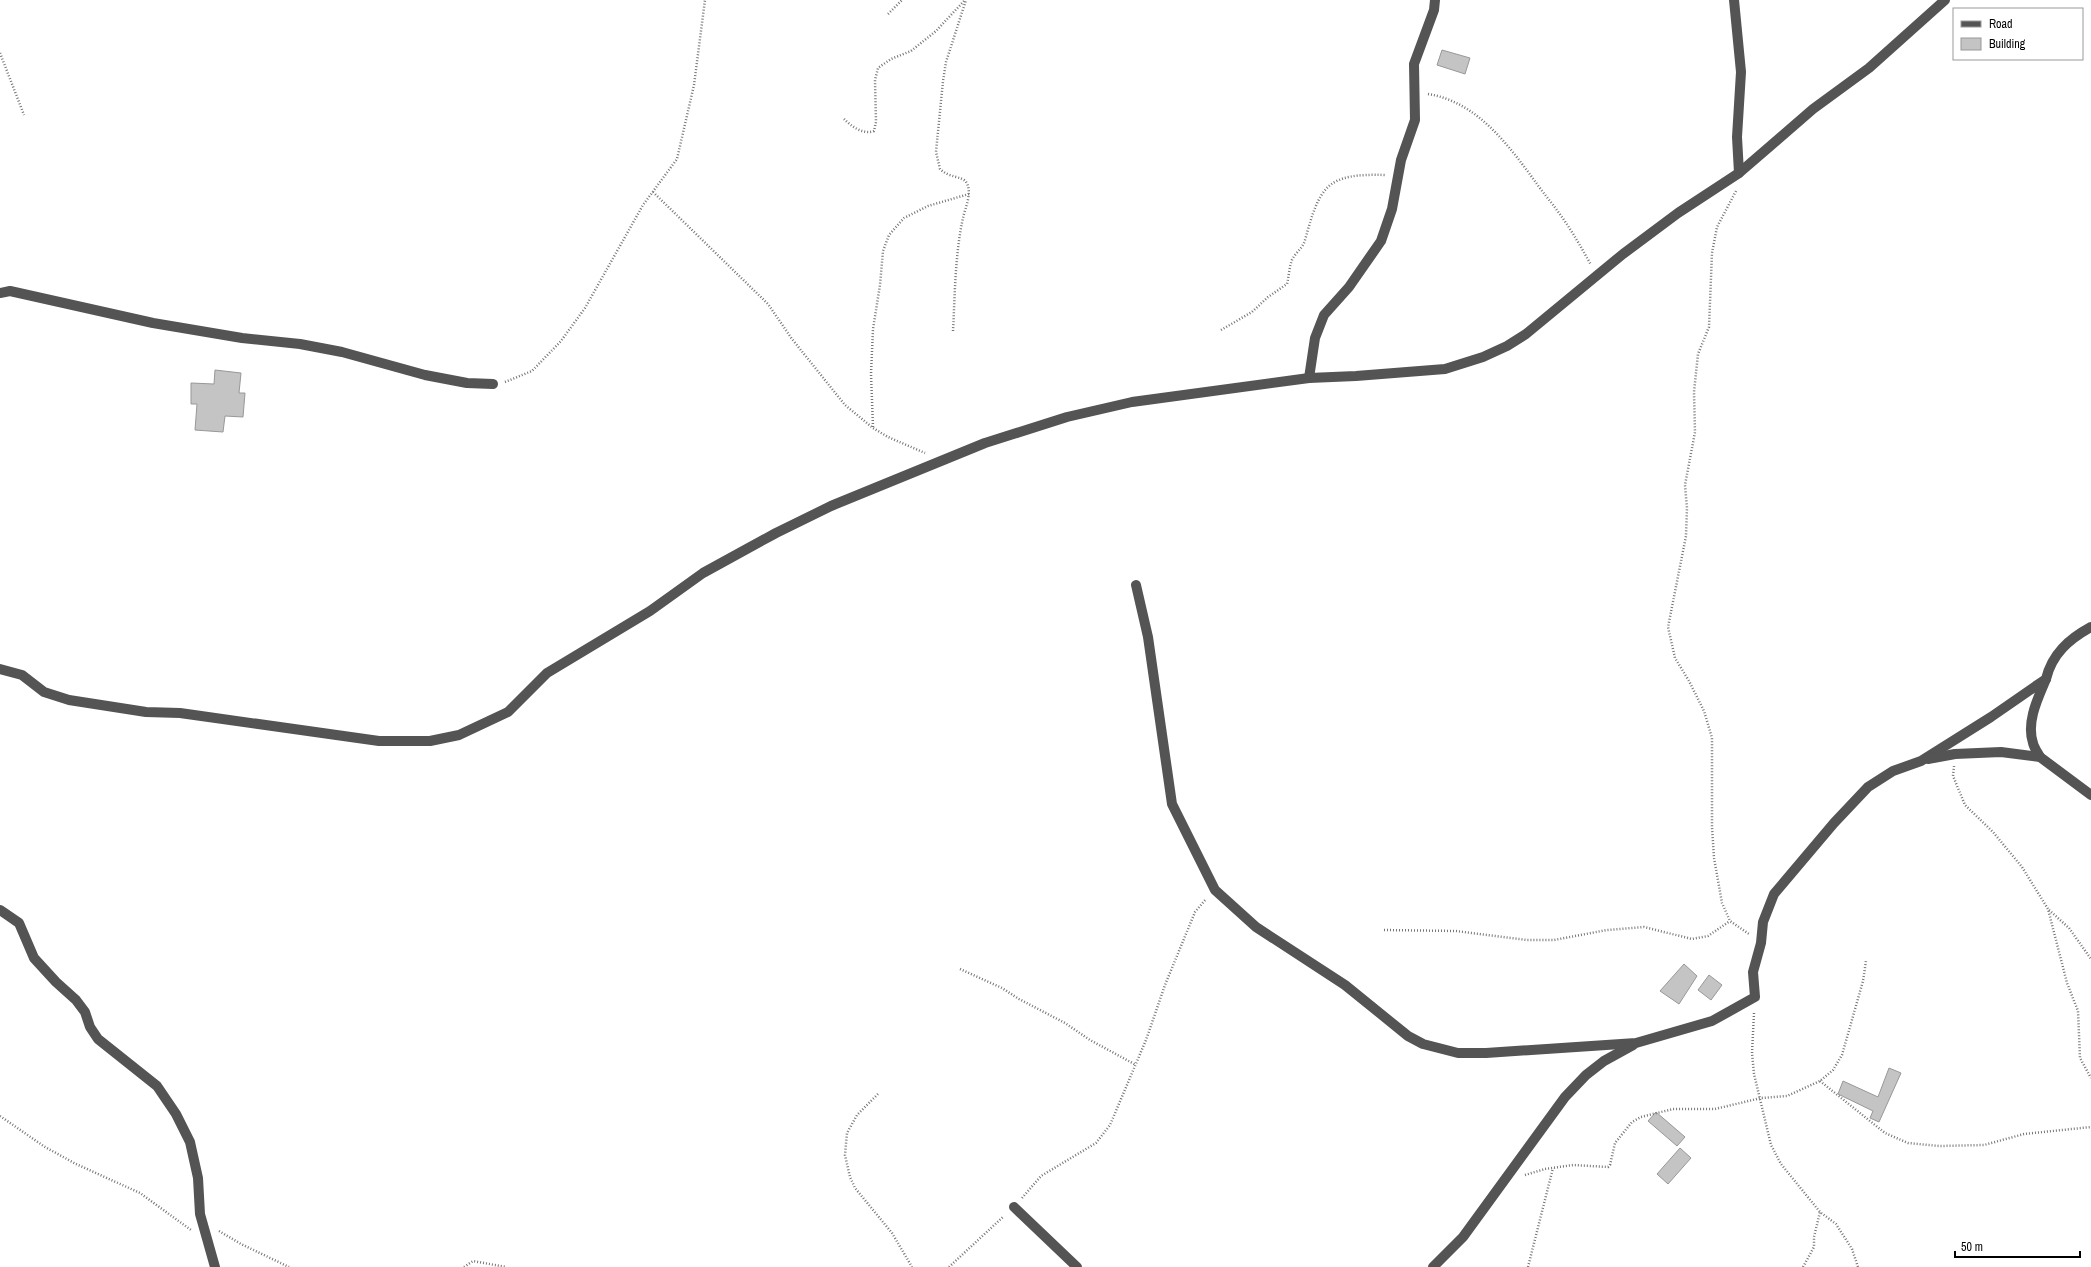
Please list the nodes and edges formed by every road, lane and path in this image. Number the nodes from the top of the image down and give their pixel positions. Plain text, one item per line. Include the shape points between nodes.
1 (705, 0) edge
2 (902, 0) edge
3 (966, 0) edge
4 (1435, 0) edge
5 (1734, 0) edge
6 (1945, 0) edge
7 (888, 14) dead end
8 (0, 52) edge
9 (1414, 92) junction
10 (24, 115) dead end
11 (844, 118) dead end
12 (1739, 173) junction
13 (1398, 175) junction
14 (653, 192) junction
15 (969, 194) junction
16 (1596, 276) junction
17 (0, 293) edge
18 (1221, 330) dead end
19 (953, 331) dead end
20 (1309, 378) junction
21 (493, 384) joint
22 (873, 428) junction
23 (944, 460) junction
24 (1136, 585) dead end
25 (2091, 627) edge
26 (0, 669) edge
27 (2046, 679) junction
28 (1955, 754) junction
29 (2040, 758) junction
30 (1921, 761) junction
31 (2091, 795) edge
32 (1215, 890) junction
33 (2048, 909) junction
34 (0, 910) edge
35 (1730, 921) junction
36 (1384, 930) dead end
37 (1761, 943) junction
38 (2091, 959) edge
39 (1866, 961) dead end
40 (960, 969) dead end
41 (1755, 997) junction
42 (1636, 1043) junction
43 (1136, 1064) junction
44 (2091, 1078) edge
45 (1820, 1081) junction
46 (878, 1094) dead end
47 (1761, 1098) junction
48 (0, 1116) edge
49 (2091, 1127) edge
50 (1553, 1168) junction
51 (1523, 1176) dead end
52 (1014, 1207) junction
53 (1820, 1212) junction
54 (200, 1214) junction
55 (208, 1243) junction
56 (215, 1267) edge
57 (289, 1267) edge
58 (464, 1267) edge
59 (506, 1267) edge
60 (912, 1267) edge
61 (949, 1267) edge
62 (1077, 1267) edge
63 (1433, 1267) edge
64 (1528, 1267) edge
65 (1803, 1267) edge
66 (1858, 1267) edge

1 - 14 path via 694,85 680,148 671,170
2 - 7 path
3 - 11 path via 936,31 910,51 878,68 875,80 874,131 856,128
3 - 15 path via 946,62 936,152 940,169 951,177 962,178 966,182
4 - 9 street via 1434,10 1414,64
5 - 12 street via 1741,72 1737,137
6 - 12 street via 1869,68 1813,109
8 - 10 path
9 - 13 street via 1415,120
9 - 16 path via 1435,95 1458,103 1482,120 1502,139 1559,212
12 - 16 street via 1678,213
12 - 35 path via 1733,199 1717,227 1712,253 1709,327 1698,354 1694,392 1695,432 1684,485 1687,508 1686,536 1668,627 1675,658 1704,711 1712,738 1714,858 1722,903
13 - 18 path via 1360,174 1329,185 1318,199 1305,242 1290,265 1287,284 1252,312
13 - 20 street via 1392,209 1381,241 1349,287 1324,315 1315,338
14 - 21 path via 584,308 550,354 532,371 511,381
14 - 22 path via 768,304 792,339 845,405
15 - 19 path via 961,227
15 - 22 path via 928,206 904,218 889,235 883,252 873,329
16 - 20 street via 1526,334 1483,357 1445,369
17 - 21 street via 10,291 203,332 342,352 425,375
20 - 23 street via 1132,402 1067,417 985,443
22 - 23 path
23 - 26 street via 831,506 703,573 650,611 547,673 508,712 459,735 430,741 379,741 180,713 146,712 69,700 44,692 22,675
24 - 32 street via 1148,637 1172,804
25 - 27 street via 2080,633 2059,652 2050,664
27 - 29 street via 2031,727 2033,743
27 - 30 street via 1991,718
28 - 29 street via 2001,752
28 - 30 street
28 - 33 path via 1953,776 1965,805 2022,867
29 - 31 street
30 - 37 street via 1893,771 1868,787 1828,829 1774,894 1763,922
32 - 42 street via 1256,927 1345,985 1408,1036 1423,1044 1458,1053 1486,1054
32 - 43 path via 1195,912
33 - 38 path via 2069,928
33 - 44 path via 2067,983 2078,1011 2080,1058
34 - 54 street via 19,923 34,958 76,1000 98,1039 157,1086 176,1114 190,1142 198,1178
35 - 36 path via 1708,936 1692,939 1644,927 1612,929 1554,940 1527,940 1456,931
35 - 37 path
37 - 41 street via 1753,972
39 - 45 path via 1863,981 1842,1055 1833,1070
40 - 43 path via 1002,988
41 - 42 street via 1712,1022
41 - 47 path via 1752,1053 1754,1074
42 - 63 street via 1604,1061 1565,1096 1463,1237
43 - 52 path via 1105,1133 1096,1143 1041,1176
45 - 47 path via 1794,1094
45 - 49 path via 1885,1133 1908,1143 1939,1146 1984,1145 2024,1134
46 - 60 path via 857,1115 847,1134 845,1155 855,1188 892,1233
47 - 50 path via 1727,1107 1673,1110 1641,1118 1632,1122 1615,1143 1608,1167
47 - 53 path via 1771,1145 1781,1164
48 - 55 path via 45,1147 76,1164 140,1192
50 - 51 path
50 - 64 path
52 - 61 path
52 - 62 street
53 - 65 path via 1814,1247
53 - 66 path via 1836,1224 1852,1248
54 - 55 street
54 - 57 path via 220,1232
55 - 56 street
58 - 59 path via 473,1262

